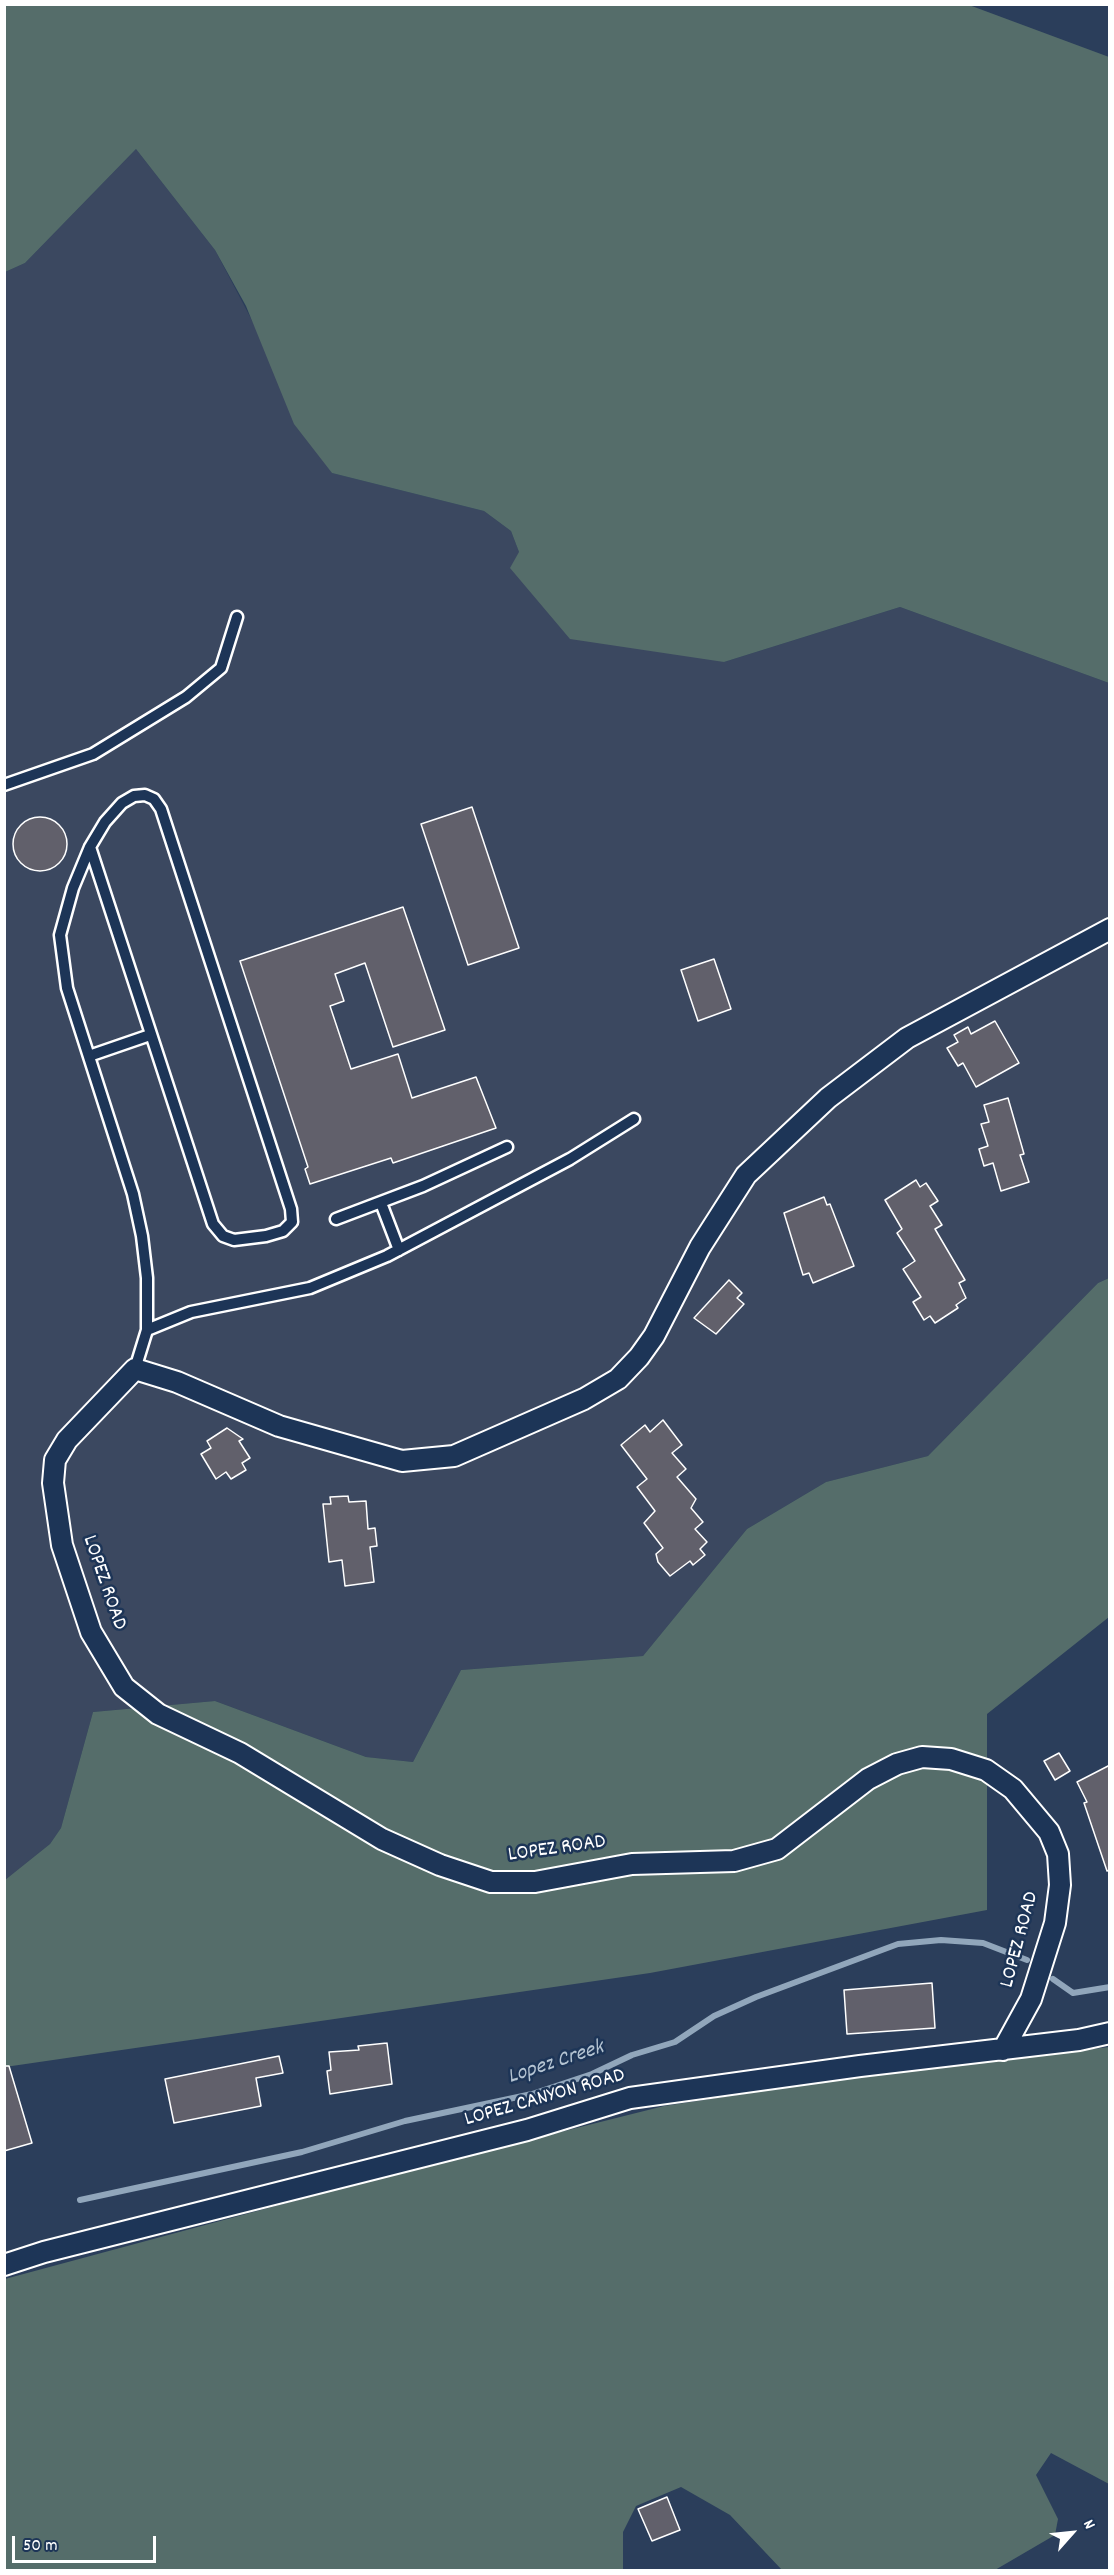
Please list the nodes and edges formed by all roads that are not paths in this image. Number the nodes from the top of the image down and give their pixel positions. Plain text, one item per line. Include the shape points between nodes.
1 (237, 617) dead end
2 (4, 785) edge
3 (90, 847) junction
4 (1110, 929) edge
5 (150, 1035) junction
6 (89, 1056) junction
7 (634, 1119) dead end
8 (507, 1147) dead end
9 (381, 1203) junction
10 (336, 1219) dead end
11 (399, 1250) junction
12 (147, 1330) junction
13 (135, 1369) junction
14 (1110, 2033) edge
15 (1003, 2050) junction
16 (4, 2265) edge

1 - 2 lane via 221,668 186,697 93,754
3 - 5 lane
3 - 5 lane via 122,802 145,795 161,809 291,1209 292,1222 283,1231 234,1240 223,1236 213,1224
3 - 6 lane via 60,935 67,988
4 - 13 street via 908,1038 828,1098 746,1175 700,1247 639,1357 618,1379 584,1399 454,1456 402,1461 279,1426 177,1382
5 - 6 lane
6 - 12 lane via 135,1205 147,1278
7 - 11 lane via 570,1159
8 - 9 lane
9 - 10 lane
9 - 11 lane
11 - 12 lane via 310,1288 191,1312
12 - 13 lane
13 - 15 street, LOPEZ ROAD via 67,1440 55,1460 53,1483 62,1545 91,1632 124,1687 158,1713 274,1771 382,1839 491,1882 535,1882 632,1864 755,1857 777,1849 867,1779 897,1764 922,1757 951,1759 986,1770 1013,1789 1048,1832 1058,1854 1060,1885 1055,1923 1031,1999
14 - 15 street, LOPEZ CANYON ROAD
15 - 16 street, LOPEZ CANYON ROAD via 630,2098 527,2130

